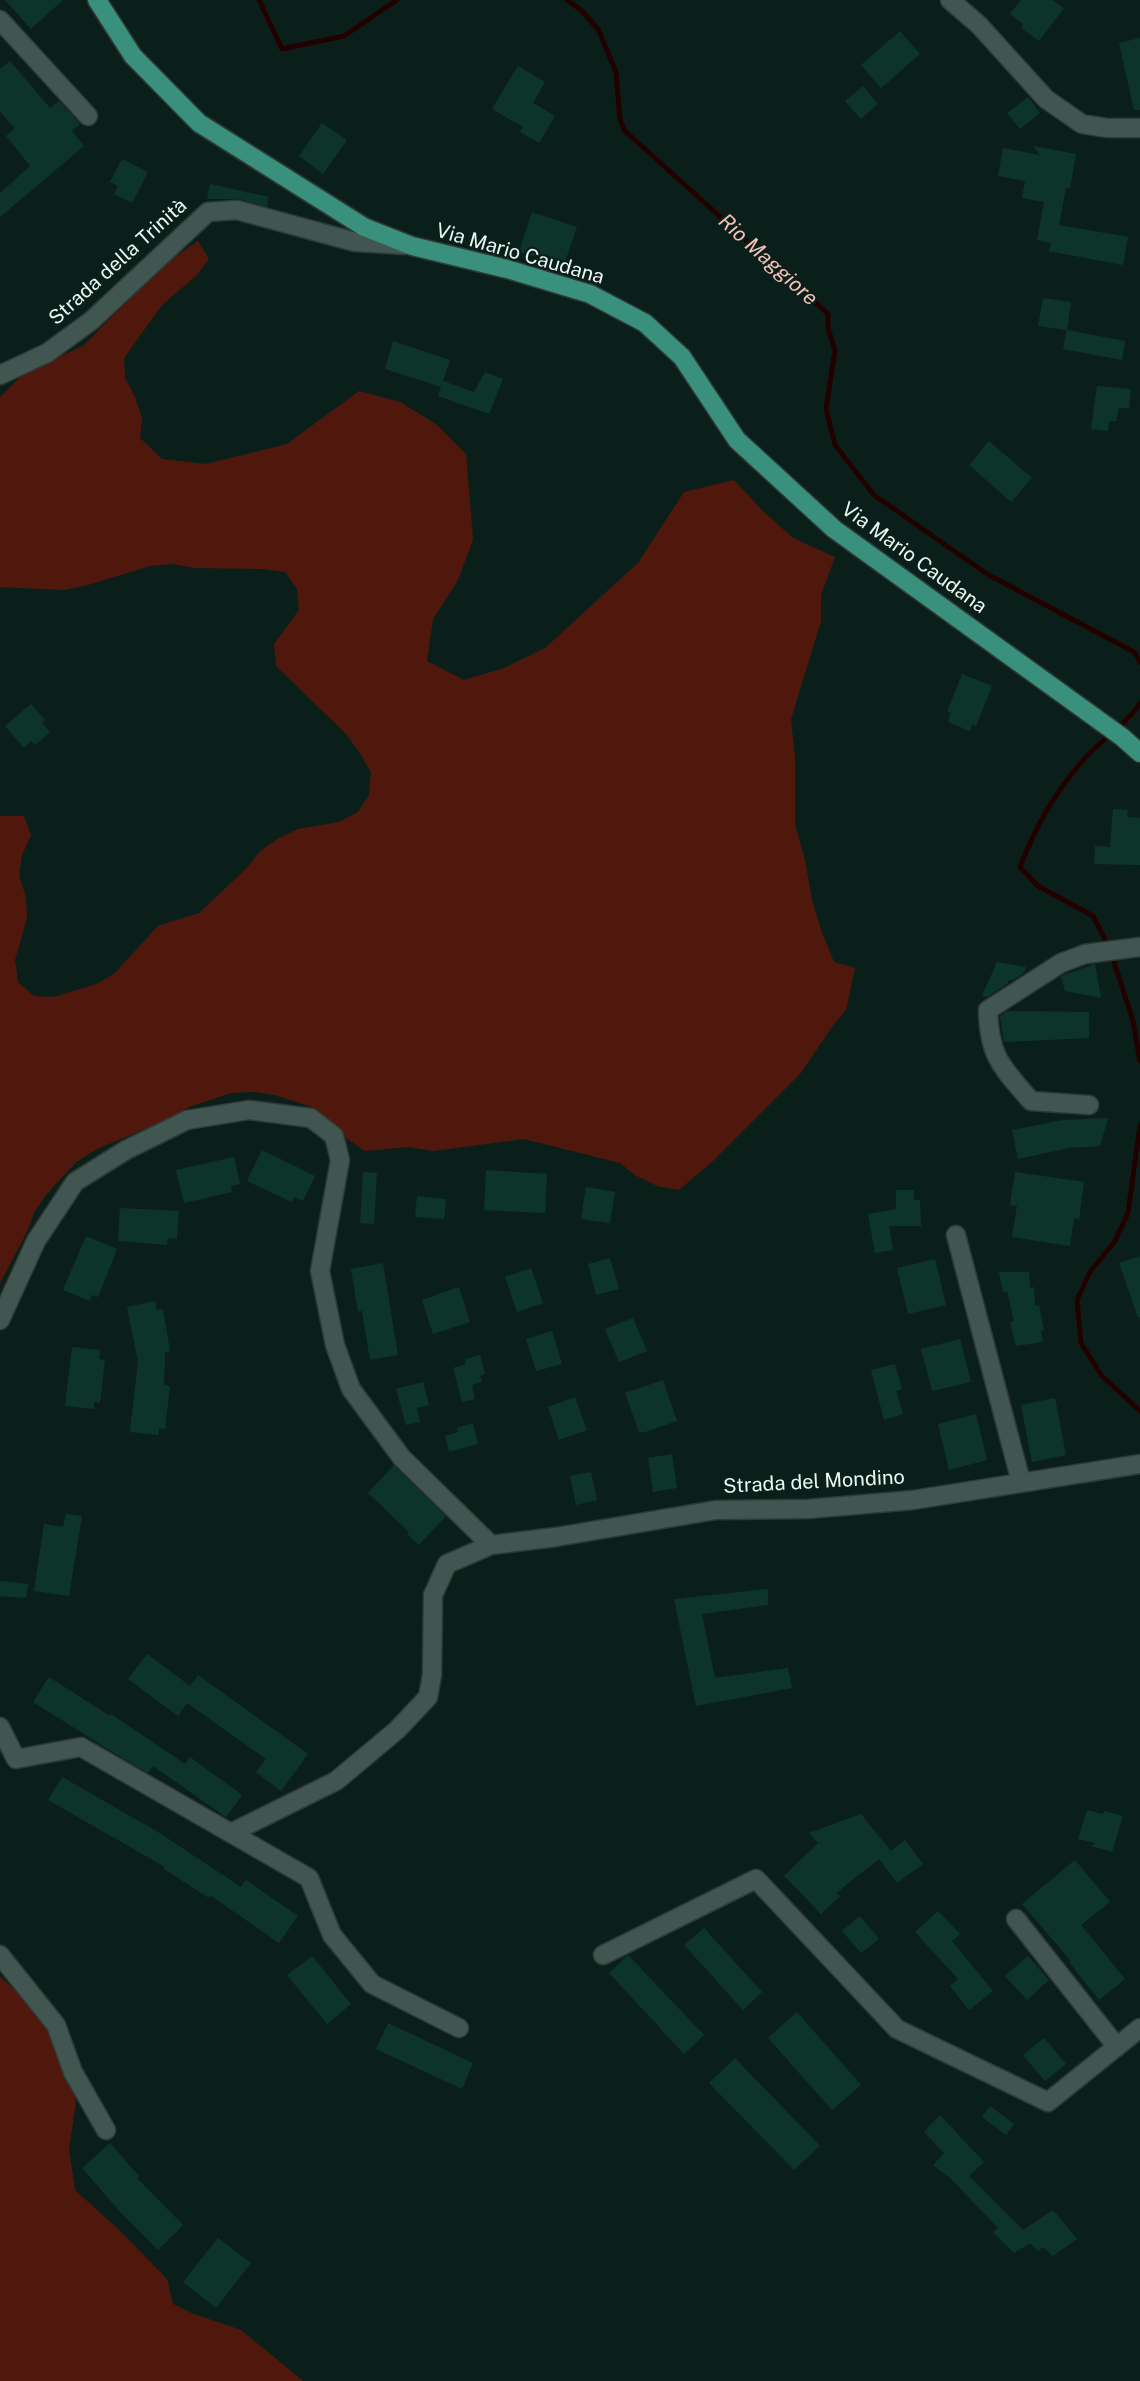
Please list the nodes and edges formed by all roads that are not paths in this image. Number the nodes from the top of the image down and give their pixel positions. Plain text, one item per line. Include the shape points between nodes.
1 (97, 0) edge
2 (950, 0) edge
3 (0, 20) edge
4 (88, 116) dead end
5 (1140, 128) edge
6 (412, 246) junction
7 (0, 375) edge
8 (1140, 753) edge
9 (1140, 947) edge
10 (1089, 1106) dead end
11 (956, 1235) dead end
12 (0, 1320) edge
13 (1140, 1464) edge
14 (1021, 1482) junction
15 (491, 1545) junction
16 (0, 1727) edge
17 (233, 1832) junction
18 (1016, 1919) dead end
19 (0, 1955) edge
20 (603, 1955) dead end
21 (459, 2028) dead end
22 (1140, 2028) edge
23 (1117, 2047) junction
24 (106, 2130) dead end

1 - 6 main road, Via Mario Caudana via 133,56 199,123 364,227
2 - 5 street via 979,25 1046,99 1082,124
3 - 4 street
6 - 7 street, Strada della Trinità via 355,242 237,210 208,212 91,321 47,353
6 - 8 main road, Via Mario Caudana via 590,294 645,323 682,357 737,440 834,529
9 - 10 street via 1085,954 1061,963 988,1010 994,1054 1031,1101
11 - 14 street
12 - 15 street via 36,1241 75,1182 126,1150 187,1120 249,1110 311,1118 334,1136 340,1160 320,1271 335,1345 351,1389 402,1458
13 - 14 street, Strada del Mondino
14 - 15 street, Strada del Mondino via 901,1501 808,1509 716,1509
15 - 17 street, Strada del Mondino via 447,1564 433,1595 428,1697 398,1730 336,1781
16 - 17 street via 16,1759 81,1747
17 - 21 street via 309,1878 332,1935 372,1984
18 - 23 street
19 - 24 street via 56,2025 73,2072
20 - 23 street via 756,1879 897,2029 1048,2102
22 - 23 street

